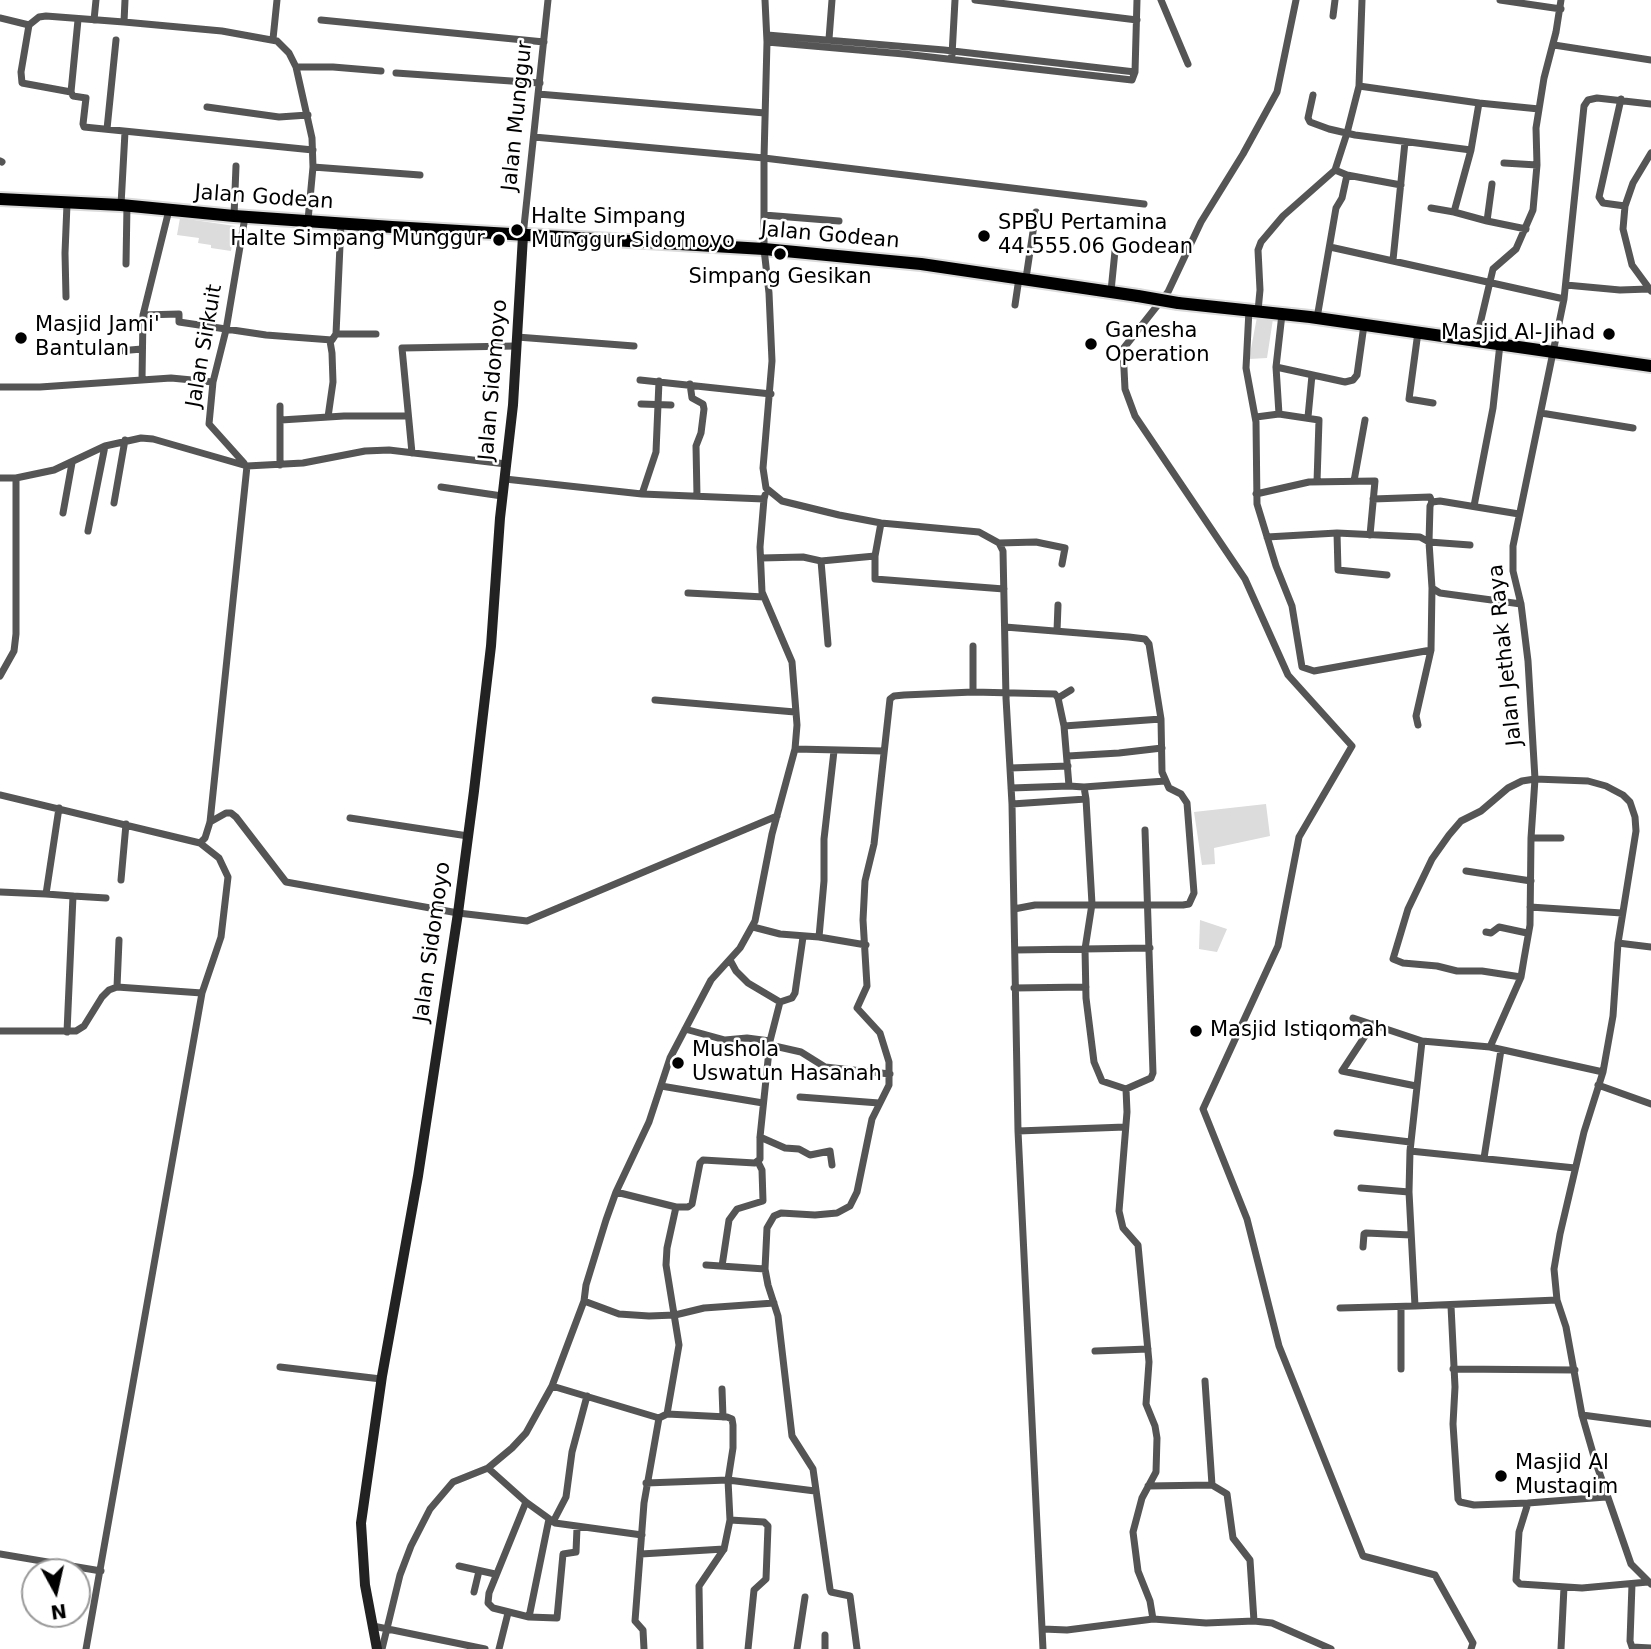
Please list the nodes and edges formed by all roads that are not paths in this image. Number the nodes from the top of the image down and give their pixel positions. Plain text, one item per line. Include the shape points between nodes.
1 (96, 0) edge
2 (125, 0) edge
3 (277, 0) edge
4 (548, 0) edge
5 (765, 0) edge
6 (832, 0) edge
7 (955, 0) edge
8 (975, 0) edge
9 (1137, 0) edge
10 (1161, 0) edge
11 (1296, 0) edge
12 (1335, 0) edge
13 (1363, 0) edge
14 (1500, 0) edge
15 (1561, 0) edge
16 (1515, 1) edge
17 (1561, 9) junction
18 (1333, 16) dead end
19 (0, 18) edge
20 (78, 20) junction
21 (94, 20) junction
22 (321, 20) dead end
23 (1136, 20) junction
24 (124, 22) junction
25 (29, 25) junction
26 (767, 38) junction
27 (273, 39) junction
28 (829, 39) junction
29 (116, 40) dead end
30 (544, 41) junction
31 (1554, 45) junction
32 (952, 56) junction
33 (1651, 60) edge
34 (1188, 64) dead end
35 (296, 67) junction
36 (381, 71) dead end
37 (396, 73) dead end
38 (540, 83) junction
39 (1359, 86) junction
40 (71, 92) junction
41 (538, 94) junction
42 (1312, 95) dead end
43 (1621, 99) junction
44 (1479, 103) junction
45 (1651, 104) edge
46 (207, 107) dead end
47 (1539, 109) junction
48 (765, 113) junction
49 (308, 115) junction
50 (107, 130) junction
51 (125, 132) junction
52 (1351, 134) junction
53 (534, 137) junction
54 (1405, 142) junction
55 (313, 150) junction
56 (1471, 150) junction
57 (1651, 153) edge
58 (764, 158) junction
59 (1504, 163) dead end
60 (1537, 165) junction
61 (236, 166) dead end
62 (313, 167) junction
63 (1340, 173) junction
64 (420, 175) dead end
65 (1492, 184) dead end
66 (1401, 185) junction
67 (0, 199) edge
68 (68, 204) junction
69 (1144, 204) dead end
70 (124, 205) junction
71 (1625, 206) junction
72 (1431, 208) dead end
73 (169, 210) junction
74 (1037, 212) dead end
75 (1454, 212) junction
76 (764, 215) junction
77 (239, 217) junction
78 (308, 220) junction
79 (839, 221) dead end
80 (1487, 221) junction
81 (341, 223) junction
82 (1526, 229) junction
83 (523, 236) junction
84 (1330, 247) junction
85 (764, 249) junction
86 (1115, 251) dead end
87 (1392, 260) junction
88 (126, 264) dead end
89 (1022, 278) junction
90 (1489, 283) junction
91 (1566, 285) junction
92 (1650, 290) edge
93 (1111, 291) junction
94 (66, 297) dead end
95 (1564, 299) junction
96 (1015, 305) dead end
97 (1253, 311) junction
98 (1282, 314) junction
99 (143, 315) junction
100 (1317, 318) junction
101 (1364, 325) junction
102 (226, 330) junction
103 (1418, 332) junction
104 (336, 334) junction
105 (376, 334) dead end
106 (330, 341) junction
107 (517, 341) junction
108 (1476, 341) junction
109 (1500, 344) junction
110 (634, 346) dead end
111 (142, 349) junction
112 (107, 352) dead end
113 (1553, 353) junction
114 (1651, 366) edge
115 (1276, 367) junction
116 (1312, 375) junction
117 (142, 380) junction
118 (640, 380) dead end
119 (659, 381) junction
120 (213, 382) junction
121 (690, 384) junction
122 (0, 387) edge
123 (771, 394) junction
124 (641, 404) dead end
125 (658, 404) junction
126 (1433, 404) dead end
127 (671, 405) dead end
128 (280, 406) dead end
129 (1541, 413) junction
130 (1279, 414) junction
131 (408, 416) junction
132 (328, 417) junction
133 (1256, 417) junction
134 (1308, 417) junction
135 (1365, 419) dead end
136 (282, 420) junction
137 (1633, 428) dead end
138 (125, 440) junction
139 (105, 446) junction
140 (412, 453) junction
141 (72, 463) junction
142 (506, 464) junction
143 (280, 465) junction
144 (247, 466) junction
145 (0, 478) edge
146 (16, 478) junction
147 (505, 479) junction
148 (1354, 481) junction
149 (1317, 482) junction
150 (442, 487) dead end
151 (766, 488) junction
152 (1256, 494) junction
153 (642, 495) junction
154 (502, 496) junction
155 (697, 496) junction
156 (764, 499) junction
157 (1373, 499) junction
158 (1432, 502) junction
159 (114, 503) dead end
160 (1474, 506) junction
161 (63, 513) dead end
162 (1519, 514) junction
163 (881, 523) junction
164 (88, 531) dead end
165 (1337, 533) junction
166 (1370, 535) junction
167 (1267, 537) junction
168 (1429, 542) junction
169 (999, 543) junction
170 (1470, 545) dead end
171 (875, 556) junction
172 (761, 558) junction
173 (821, 561) junction
174 (1062, 564) dead end
175 (1387, 575) dead end
176 (1432, 588) junction
177 (1004, 589) junction
178 (688, 593) dead end
179 (764, 597) junction
180 (1521, 604) junction
181 (1058, 605) dead end
182 (1005, 626) junction
183 (1057, 631) junction
184 (828, 645) dead end
185 (973, 646) dead end
186 (1431, 650) junction
187 (0, 676) edge
188 (1071, 690) dead end
189 (973, 692) junction
190 (1006, 692) junction
191 (1058, 698) junction
192 (655, 700) dead end
193 (795, 712) junction
194 (1161, 719) junction
195 (1418, 725) dead end
196 (1064, 726) junction
197 (1162, 748) junction
198 (795, 749) junction
199 (834, 751) junction
200 (884, 751) junction
201 (1068, 756) junction
202 (1068, 766) junction
203 (1010, 768) junction
204 (1535, 779) junction
205 (1165, 781) junction
206 (1069, 786) junction
207 (1084, 787) junction
208 (1011, 788) junction
209 (0, 795) edge
210 (1086, 799) junction
211 (1012, 804) junction
212 (59, 808) junction
213 (777, 816) junction
214 (350, 818) dead end
215 (211, 822) junction
216 (126, 824) junction
217 (1145, 830) dead end
218 (468, 836) junction
219 (1531, 838) junction
220 (1561, 838) dead end
221 (200, 843) junction
222 (1466, 872) dead end
223 (121, 880) dead end
224 (1531, 881) junction
225 (0, 892) edge
226 (46, 894) junction
227 (73, 896) junction
228 (106, 898) dead end
229 (1092, 904) junction
230 (1149, 906) junction
231 (1530, 907) junction
232 (1014, 909) junction
233 (458, 913) junction
234 (1622, 913) junction
235 (753, 927) junction
236 (1486, 932) dead end
237 (1527, 933) junction
238 (807, 937) junction
239 (819, 937) junction
240 (119, 940) dead end
241 (1618, 943) junction
242 (866, 946) junction
243 (1651, 947) edge
244 (1085, 948) junction
245 (1150, 948) junction
246 (1014, 950) junction
247 (730, 960) junction
248 (1521, 977) junction
249 (117, 987) junction
250 (1086, 987) junction
251 (1014, 988) junction
252 (202, 993) junction
253 (780, 1002) junction
254 (1353, 1017) dead end
255 (1373, 1024) junction
256 (685, 1029) junction
257 (0, 1031) edge
258 (67, 1032) junction
259 (1422, 1041) junction
260 (770, 1043) junction
261 (1490, 1046) junction
262 (1501, 1050) junction
263 (1603, 1072) junction
264 (890, 1074) junction
265 (1598, 1085) junction
266 (661, 1086) junction
267 (1416, 1086) junction
268 (1126, 1088) junction
269 (800, 1097) dead end
270 (763, 1103) junction
271 (879, 1103) junction
272 (1651, 1104) edge
273 (1125, 1127) junction
274 (1018, 1131) junction
275 (1336, 1133) dead end
276 (760, 1138) junction
277 (1410, 1142) junction
278 (1410, 1151) junction
279 (1484, 1158) junction
280 (758, 1162) junction
281 (832, 1165) dead end
282 (1575, 1168) junction
283 (1361, 1188) dead end
284 (616, 1192) junction
285 (1409, 1192) junction
286 (676, 1207) junction
287 (1411, 1235) junction
288 (1363, 1247) dead end
289 (706, 1265) dead end
290 (722, 1266) junction
291 (765, 1269) junction
292 (1557, 1300) junction
293 (584, 1301) junction
294 (774, 1303) junction
295 (1415, 1306) junction
296 (1451, 1306) junction
297 (1401, 1307) junction
298 (1340, 1308) dead end
299 (675, 1315) junction
300 (1149, 1349) junction
301 (1095, 1351) dead end
302 (280, 1367) dead end
303 (1401, 1369) dead end
304 (1453, 1369) junction
305 (1574, 1370) junction
306 (381, 1379) junction
307 (1205, 1381) dead end
308 (552, 1385) junction
309 (722, 1389) dead end
310 (587, 1396) junction
311 (1582, 1415) junction
312 (663, 1416) junction
313 (723, 1417) junction
314 (1651, 1424) edge
315 (488, 1468) junction
316 (728, 1480) junction
317 (646, 1483) junction
318 (1212, 1485) junction
319 (1148, 1486) junction
320 (815, 1491) junction
321 (1606, 1497) junction
322 (526, 1502) junction
323 (1528, 1503) junction
324 (551, 1520) junction
325 (730, 1520) junction
326 (577, 1528) junction
327 (642, 1535) junction
328 (724, 1549) junction
329 (641, 1554) junction
330 (0, 1555) edge
331 (459, 1566) dead end
332 (101, 1571) junction
333 (479, 1571) junction
334 (495, 1574) junction
335 (1649, 1583) edge
336 (1632, 1584) junction
337 (1564, 1587) junction
338 (474, 1592) dead end
339 (805, 1597) dead end
340 (508, 1613) junction
341 (529, 1617) junction
342 (1153, 1619) junction
343 (1254, 1621) junction
344 (373, 1626) junction
345 (387, 1628) junction
346 (1043, 1629) junction
347 (825, 1635) dead end
348 (1651, 1648) edge
349 (86, 1649) edge
350 (379, 1649) edge
351 (485, 1649) edge
352 (499, 1649) edge
353 (644, 1649) edge
354 (699, 1649) edge
355 (748, 1649) edge
356 (797, 1649) edge
357 (825, 1649) edge
358 (857, 1649) edge
359 (1043, 1649) edge
360 (1331, 1649) edge
361 (1471, 1649) edge
362 (1561, 1649) edge

1 - 21 street
2 - 24 street
3 - 27 street
4 - 30 street, Jalan Munggur
5 - 26 street
6 - 28 street
7 - 32 street
8 - 23 street
9 - 23 street
10 - 34 street
11 - 361 street via 1277,92 1201,222 1168,292 1123,349 1125,389 1135,416 1245,579 1288,675 1352,746 1299,837 1278,946 1203,1109 1247,1219 1279,1346 1363,1556 1434,1575 1473,1643
12 - 18 street
13 - 39 street
14 - 16 street
15 - 17 street
16 - 17 street
17 - 31 street
19 - 25 street
20 - 21 street
20 - 25 street via 46,16
20 - 40 street
21 - 24 street
22 - 30 street
23 - 32 street via 1135,72
24 - 27 street
25 - 40 street via 22,83
26 - 28 street
26 - 32 street
26 - 48 street
27 - 35 street
28 - 32 street
29 - 50 street
30 - 38 street, Jalan Munggur
31 - 33 street
31 - 47 street
35 - 36 street
35 - 49 street
37 - 38 street
38 - 41 street, Jalan Munggur
39 - 44 street
39 - 52 street
40 - 50 street via 86,98 84,127
41 - 48 street
41 - 53 street, Jalan Munggur
42 - 52 street via 1310,121
43 - 45 street
43 - 71 street via 1599,197 1603,203
43 - 91 street, Jalan Jethak Raya via 1597,98 1584,106
44 - 47 street
44 - 56 street
46 - 49 street via 279,117
47 - 60 street
48 - 58 street
49 - 55 street
50 - 51 street
51 - 55 street
51 - 70 street
52 - 54 street
52 - 63 street
53 - 58 street
53 - 83 street, Jalan Munggur
54 - 56 street
54 - 66 street
55 - 62 street
56 - 75 street
57 - 71 street
58 - 69 street
58 - 76 street
59 - 60 street
60 - 82 street via 1533,210
61 - 77 street, Jalan Sirkuit
62 - 64 street
62 - 78 street
63 - 66 street
63 - 84 street via 1342,198
63 - 97 street via 1283,216 1261,242 1260,290
65 - 80 street
66 - 87 street
67 - 68 main road, Jalan Godean
68 - 70 main road, Jalan Godean
68 - 94 street
70 - 73 main road, Jalan Godean
70 - 88 street
71 - 92 street via 1623,229 1629,252
72 - 75 street
73 - 77 main road, Jalan Godean
73 - 99 street
74 - 89 street
75 - 80 street
76 - 79 street
76 - 85 street
77 - 78 main road, Jalan Godean
77 - 102 street, Jalan Sirkuit
78 - 81 main road, Jalan Godean
80 - 82 street
81 - 83 main road, Jalan Godean
81 - 104 street
82 - 90 street via 1516,249 1493,270
83 - 85 main road, Jalan Godean
83 - 107 main road, Jalan Sidomoyo
84 - 87 street
84 - 100 street
85 - 89 main road, Jalan Godean
85 - 123 street
86 - 93 street
87 - 90 street
89 - 93 main road, Jalan Godean
89 - 96 street
90 - 95 street
90 - 108 street
91 - 92 street
91 - 95 street, Jalan Jethak Raya
93 - 97 main road, Jalan Godean, bridge
95 - 113 street, Jalan Jethak Raya
97 - 98 main road, Jalan Godean
97 - 133 street via 1246,368
98 - 100 main road, Jalan Godean
98 - 115 street
99 - 102 street via 179,314 179,322
99 - 111 street
100 - 101 main road, Jalan Godean
101 - 103 main road, Jalan Godean
101 - 116 street via 1356,378 1345,382
102 - 106 street
102 - 120 street, Jalan Sirkuit
103 - 108 main road, Jalan Godean
103 - 126 street via 1408,394 1412,400
104 - 105 street
104 - 106 street
106 - 132 street via 333,382
107 - 110 street
107 - 131 street via 402,348
107 - 142 main road, Jalan Sidomoyo
108 - 109 main road, Jalan Godean
109 - 113 main road, Jalan Godean
109 - 160 street
111 - 112 street
111 - 117 street
113 - 114 main road, Jalan Godean
113 - 129 street, Jalan Jethak Raya
115 - 116 street
115 - 130 street
116 - 134 street
117 - 120 street
117 - 122 street
118 - 119 street
119 - 121 street
119 - 125 street
120 - 144 street, Jalan Sirkuit via 209,424
121 - 123 street
121 - 155 street via 692,398 704,409 696,446
123 - 151 street via 763,455
124 - 125 street
125 - 127 street
125 - 153 street via 656,452
128 - 136 street
129 - 137 street
129 - 162 street, Jalan Jethak Raya
130 - 133 street
130 - 134 street
131 - 132 street
131 - 140 street
132 - 136 street
133 - 152 street
134 - 149 street via 1319,420
135 - 148 street
136 - 143 street
138 - 139 street
138 - 144 street via 153,439
138 - 159 street
139 - 141 street
139 - 164 street
140 - 142 street
140 - 143 street via 365,451
141 - 146 street
141 - 161 street
142 - 147 main road, Jalan Sidomoyo
143 - 144 street
144 - 215 street
145 - 146 street
146 - 187 street via 16,634 14,651
147 - 153 street
147 - 154 main road, Jalan Sidomoyo
148 - 149 street
148 - 157 street via 1375,481
149 - 152 street
150 - 154 street
151 - 156 street
151 - 163 street via 782,501
152 - 167 street
153 - 155 street
154 - 218 main road, Jalan Sidomoyo via 491,646
155 - 156 street
156 - 172 street
157 - 158 street via 1430,497
157 - 166 street
158 - 160 street
158 - 168 street
160 - 162 street
162 - 180 street, Jalan Jethak Raya via 1513,571
163 - 169 street via 979,532
163 - 171 street
165 - 166 street
165 - 167 street
165 - 175 street via 1340,572
166 - 168 street via 1420,537
167 - 186 street via 1292,606 1302,667 1314,671
168 - 170 street
168 - 176 street
169 - 174 street via 1036,542 1065,548
169 - 177 street
171 - 173 street
171 - 177 street via 874,577 879,581
172 - 173 street
172 - 179 street
173 - 184 street
176 - 180 street via 1440,593
176 - 186 street
177 - 182 street
178 - 179 street
179 - 193 street via 792,662
180 - 204 street, Jalan Jethak Raya
181 - 183 street
182 - 183 street
182 - 190 street
183 - 194 street via 1145,639
185 - 189 street
186 - 195 street via 1416,716
188 - 191 street
189 - 190 street
189 - 200 street via 894,696 888,707
190 - 191 street via 1055,694
190 - 203 street
191 - 196 street
192 - 193 street
193 - 198 street
194 - 196 street
194 - 197 street
196 - 201 street
197 - 201 street
197 - 205 street
198 - 199 street
198 - 213 street
199 - 200 street
199 - 239 street
200 - 242 street via 865,881
201 - 202 street
202 - 203 street
202 - 206 street
203 - 208 street
204 - 219 street, Jalan Jethak Raya
204 - 234 street via 1588,781 1606,786 1630,802 1636,831
204 - 248 street via 1508,788 1449,835 1408,909 1392,959
205 - 207 street
205 - 230 street via 1187,803 1195,893 1189,904
206 - 207 street
206 - 208 street
207 - 210 street
208 - 211 street
209 - 212 street
210 - 211 street
210 - 229 street
211 - 232 street
212 - 216 street
212 - 226 street
213 - 233 street via 535,919
213 - 235 street
214 - 218 street
215 - 221 street
215 - 233 street via 231,813 286,882
216 - 221 street
216 - 223 street
217 - 230 street
218 - 233 main road, Jalan Sidomoyo
219 - 220 street
219 - 224 street, Jalan Jethak Raya
221 - 252 street via 219,858 229,877 221,937
222 - 224 street
224 - 231 street, Jalan Jethak Raya
225 - 226 street
226 - 227 street
227 - 228 street
227 - 258 street
229 - 230 street
229 - 232 street
229 - 244 street
230 - 245 street
231 - 234 street
231 - 237 street, Jalan Jethak Raya
232 - 246 street
233 - 306 main road, Jalan Sidomoyo
234 - 241 street
235 - 238 street
235 - 247 street
236 - 237 street via 1499,927
237 - 248 street, Jalan Jethak Raya
238 - 239 street
238 - 253 street via 795,993
239 - 242 street
240 - 249 street
241 - 243 street
241 - 263 street
242 - 264 street via 867,986 857,1008 880,1033
244 - 245 street
244 - 246 street
244 - 250 street
245 - 268 street via 1153,1073
246 - 251 street
247 - 253 street via 748,983
247 - 256 street via 711,980
248 - 261 street, Jalan Jethak Raya
249 - 252 street
249 - 258 street via 102,997 84,1026
250 - 251 street
250 - 268 street via 1098,1074 1109,1085
251 - 274 street
252 - 332 street
253 - 260 street
254 - 255 street
255 - 259 street
255 - 267 street via 1342,1071
256 - 260 street via 725,1040
256 - 266 street
257 - 258 street
259 - 261 street
259 - 267 street
260 - 264 street via 801,1052 825,1068
260 - 270 street
261 - 262 street
262 - 263 street
262 - 279 street
263 - 265 street
264 - 271 street
265 - 272 street
265 - 282 street
266 - 270 street
266 - 284 street
267 - 277 street
268 - 273 street
269 - 271 street
270 - 276 street
271 - 291 street via 850,1206 837,1213 774,1216 767,1228
273 - 274 street
273 - 300 street via 1119,1211 1123,1228 1138,1245
274 - 346 street
275 - 277 street
276 - 280 street
276 - 281 street via 810,1155 830,1151
277 - 278 street
278 - 279 street
278 - 285 street
279 - 282 street
280 - 286 street via 703,1160 692,1204
280 - 290 street via 762,1200 737,1209 729,1220
282 - 292 street via 1554,1269
283 - 285 street
284 - 286 street
284 - 293 street
285 - 287 street
286 - 299 street via 666,1265
287 - 288 street via 1366,1233
287 - 295 street
289 - 290 street
290 - 291 street
291 - 294 street
292 - 296 street
292 - 305 street
293 - 299 street via 618,1314
293 - 308 street
294 - 299 street
294 - 320 street via 792,1436 813,1469
295 - 296 street
295 - 297 street
296 - 304 street
297 - 298 street
297 - 303 street
299 - 312 street via 679,1345
300 - 301 street
300 - 319 street via 1146,1404 1155,1426 1158,1459
302 - 306 street
304 - 305 street
304 - 323 street via 1458,1499 1474,1505
305 - 311 street
306 - 344 main road, Jalan Sidomoyo via 360,1523
307 - 318 street
308 - 310 street
308 - 315 street via 526,1433
309 - 313 street
310 - 312 street
310 - 324 street via 566,1497
311 - 314 street
311 - 321 street
312 - 313 street
312 - 317 street
313 - 316 street via 732,1419 733,1425
315 - 322 street
315 - 345 street via 453,1482 430,1508 400,1574
316 - 317 street
316 - 320 street
316 - 325 street
317 - 327 street
318 - 319 street
318 - 343 street via 1227,1494 1233,1538 1250,1560
319 - 342 street via 1133,1532 1138,1572
320 - 358 street via 830,1589 850,1596
321 - 323 street
321 - 335 street via 1631,1564
322 - 324 street
322 - 334 street
323 - 337 street via 1518,1532 1516,1580
324 - 326 street
324 - 341 street
325 - 328 street
325 - 355 street via 768,1526 766,1579 754,1590
326 - 327 street
326 - 341 street via 576,1552 563,1554 557,1618
327 - 329 street
328 - 329 street
328 - 354 street via 699,1586
329 - 353 street via 635,1621 643,1630
330 - 332 street
331 - 333 street
332 - 349 street
333 - 334 street
333 - 338 street
334 - 340 street via 488,1602
335 - 336 street
336 - 337 street
336 - 348 street via 1630,1641 1632,1647
337 - 362 street
339 - 356 street
340 - 341 street
340 - 352 street
342 - 343 street
342 - 346 street
343 - 360 street via 1272,1623
344 - 345 street
344 - 350 main road, Jalan Sidomoyo
345 - 350 street
345 - 351 street
346 - 359 street
347 - 357 street

